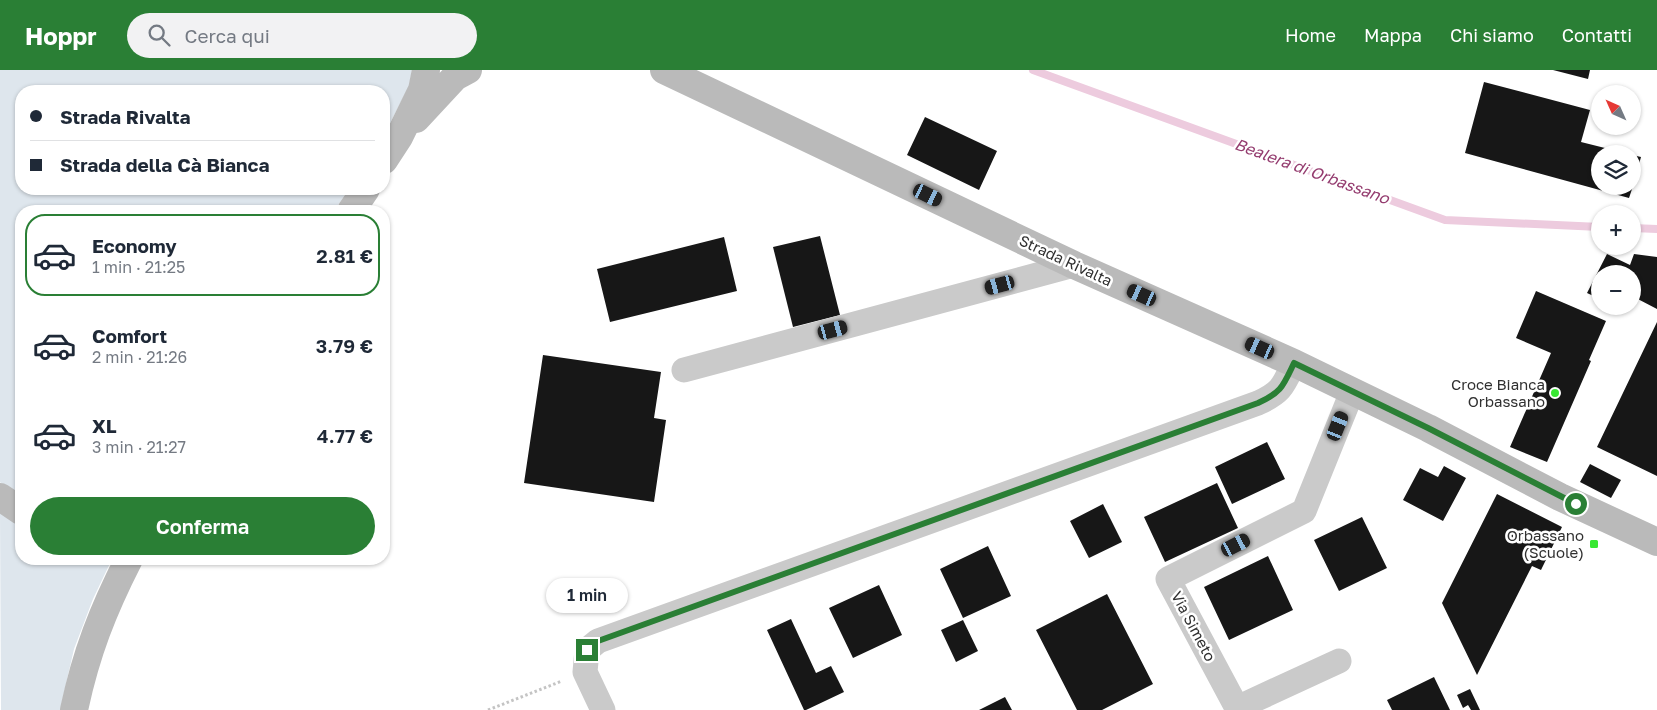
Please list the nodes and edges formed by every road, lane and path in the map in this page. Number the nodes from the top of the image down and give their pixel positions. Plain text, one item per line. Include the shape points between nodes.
1 (426, 70) edge
2 (468, 70) edge
3 (664, 70) edge
4 (399, 136) junction
5 (390, 150) edge
6 (1074, 265) junction
7 (1294, 363) junction
8 (684, 370) dead end
9 (1352, 392) junction
10 (0, 497) edge
11 (15, 507) edge
12 (1657, 542) edge
13 (126, 565) edge
14 (1339, 660) dead end
15 (585, 672) junction
16 (1236, 709) edge
17 (74, 710) edge
18 (488, 710) edge
19 (602, 710) edge

1 - 4 street via 422,90
2 - 4 street via 455,77
3 - 6 street, Strada Rivalta
4 - 5 street
6 - 7 street, Strada Rivalta
6 - 8 street
7 - 9 street, Strada Rivalta
7 - 15 street via 1276,394 1258,403 598,641 587,650
9 - 12 street, Strada Rivalta
9 - 16 street, Via Simeto via 1304,511 1168,579
10 - 11 street
13 - 17 street via 106,605 88,653
14 - 16 street, Via Simeto
15 - 18 path
15 - 19 street

